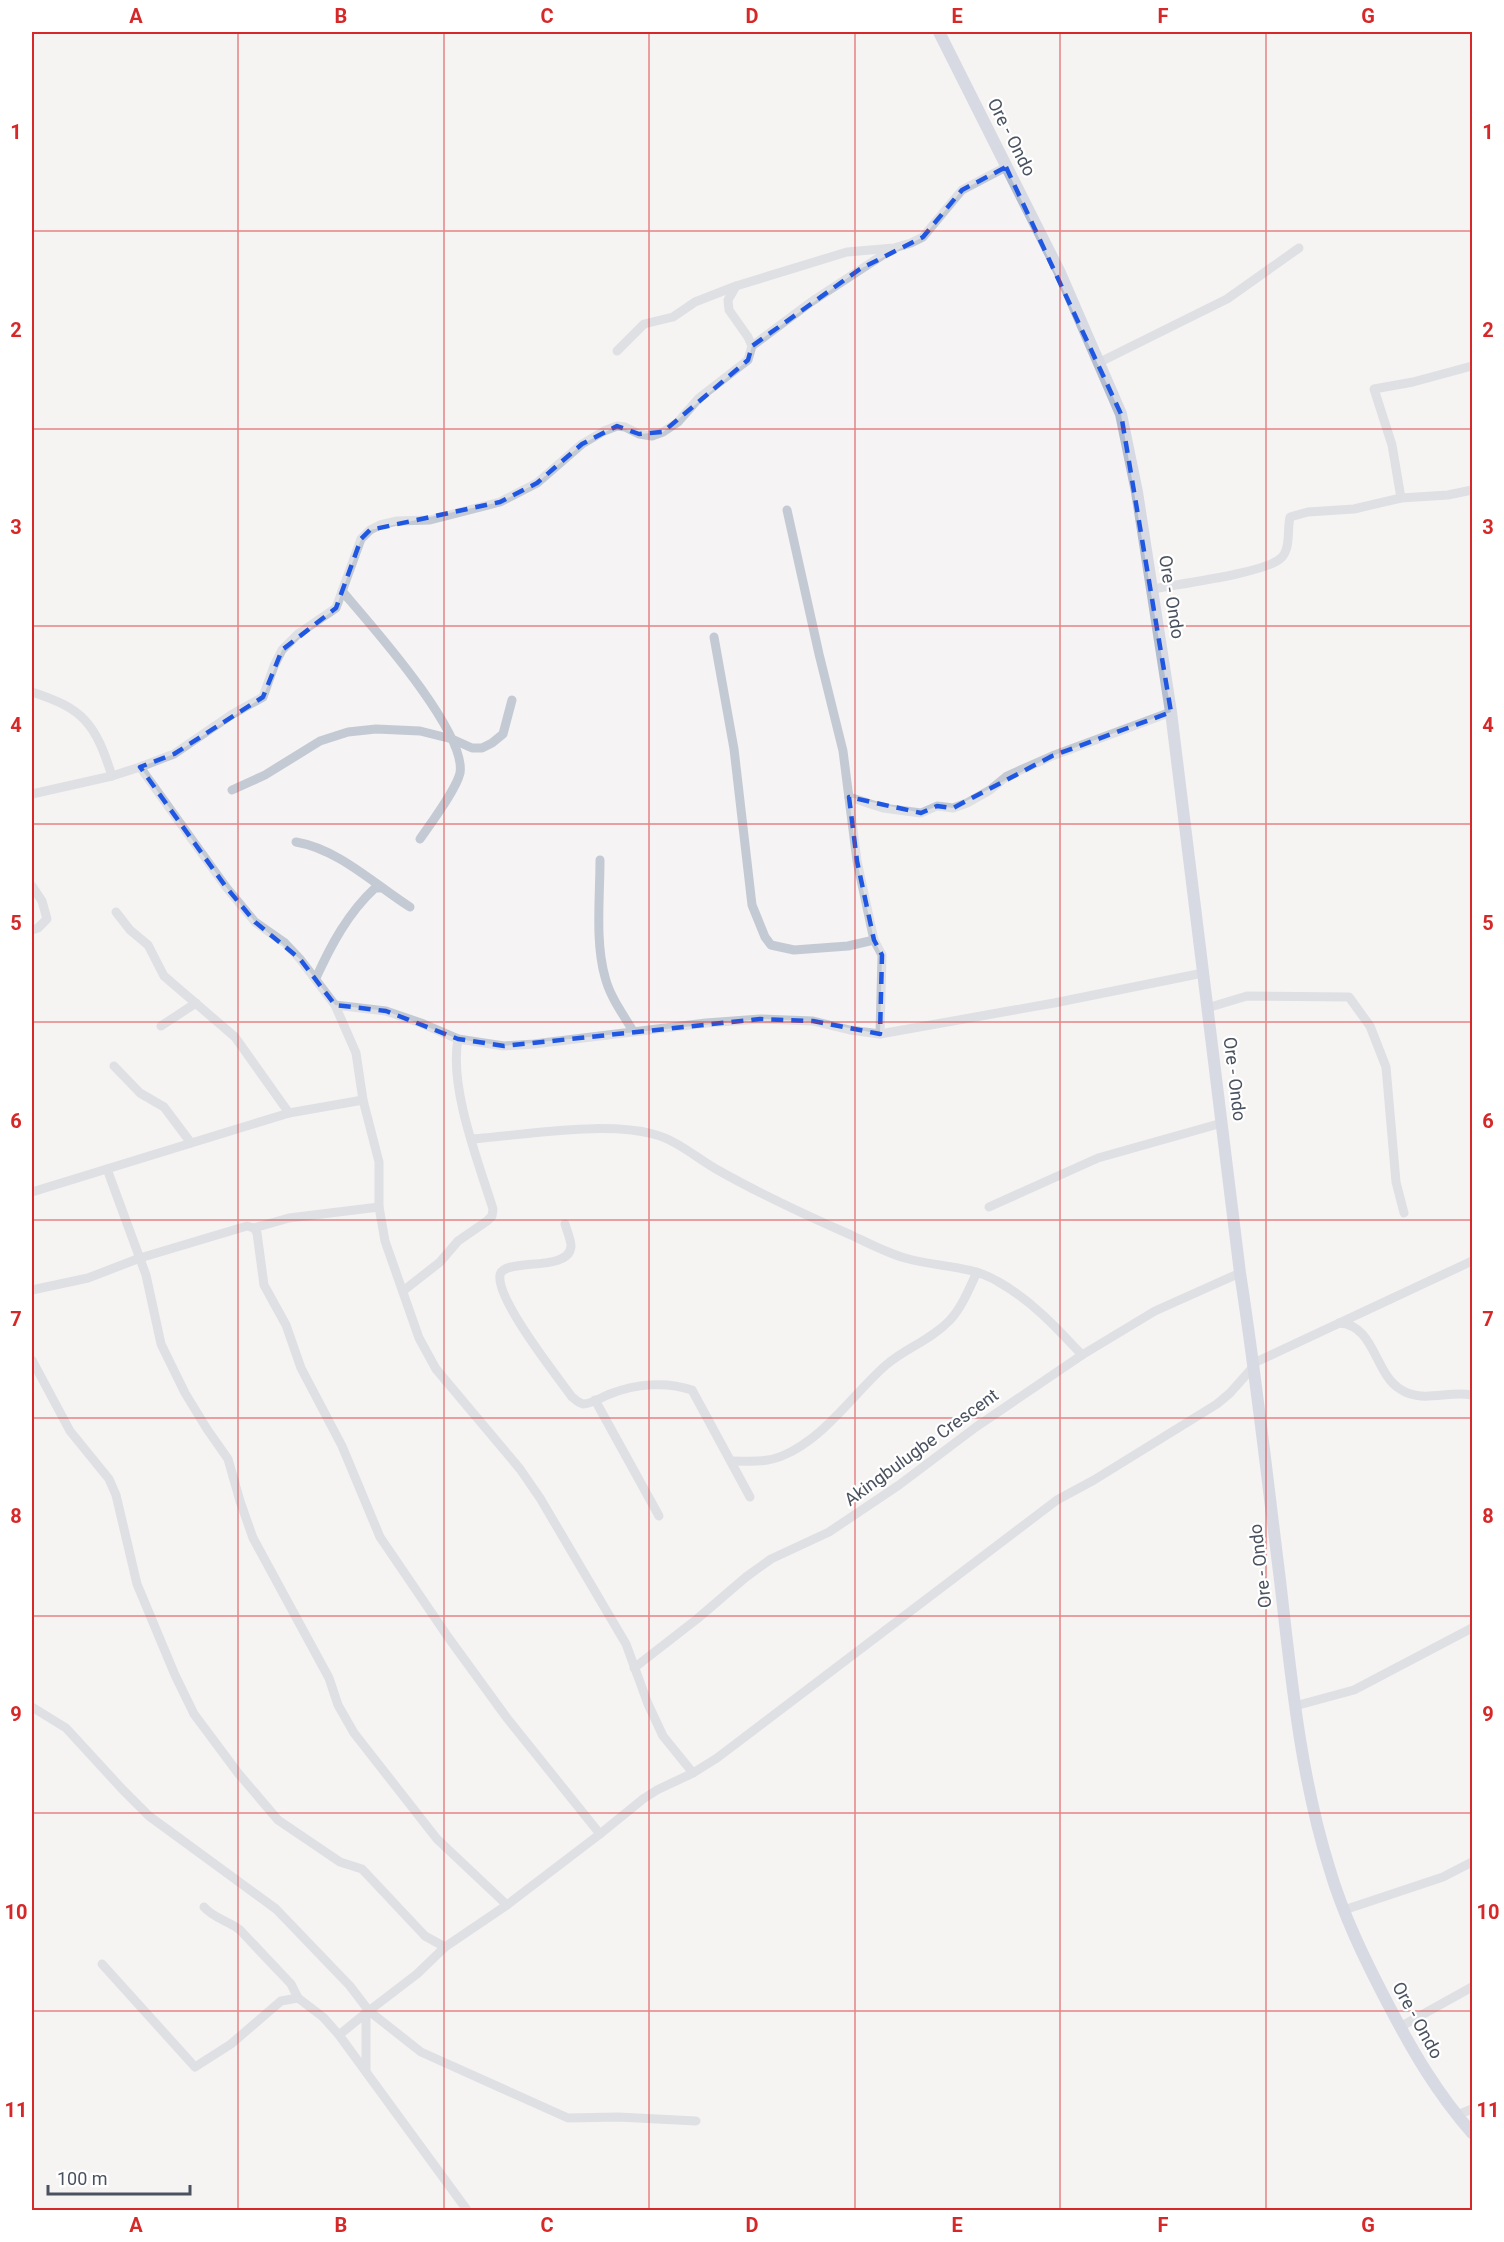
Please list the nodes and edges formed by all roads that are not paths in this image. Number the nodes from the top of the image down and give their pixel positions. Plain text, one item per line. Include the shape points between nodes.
1 (939, 32) edge
2 (1006, 167) junction
3 (894, 248) junction
4 (1299, 248) dead end
5 (736, 286) junction
6 (752, 346) junction
7 (616, 351) dead end
8 (1100, 362) junction
9 (1473, 366) edge
10 (1473, 490) edge
11 (1401, 498) junction
12 (787, 510) dead end
13 (1153, 589) junction
14 (342, 591) junction
15 (714, 637) dead end
16 (32, 692) edge
17 (512, 700) dead end
18 (1171, 712) junction
19 (452, 739) junction
20 (140, 767) junction
21 (112, 776) junction
22 (232, 790) dead end
23 (32, 794) edge
24 (849, 797) junction
25 (420, 840) dead end
26 (296, 842) dead end
27 (600, 860) dead end
28 (32, 886) edge
29 (380, 888) junction
30 (410, 908) dead end
31 (116, 912) dead end
32 (32, 930) edge
33 (874, 940) junction
34 (1203, 974) junction
35 (316, 978) junction
36 (196, 1003) junction
37 (335, 1005) junction
38 (1207, 1008) junction
39 (161, 1026) dead end
40 (633, 1031) junction
41 (880, 1034) junction
42 (458, 1039) junction
43 (114, 1066) dead end
44 (363, 1100) junction
45 (289, 1113) junction
46 (1222, 1123) junction
47 (472, 1139) junction
48 (191, 1143) junction
49 (107, 1169) junction
50 (32, 1192) edge
51 (379, 1207) junction
52 (988, 1207) dead end
53 (1404, 1213) dead end
54 (565, 1224) dead end
55 (254, 1228) junction
56 (140, 1258) junction
57 (1473, 1261) edge
58 (977, 1272) junction
59 (1240, 1273) junction
60 (32, 1290) edge
61 (403, 1291) junction
62 (1339, 1323) junction
63 (1082, 1355) junction
64 (32, 1360) edge
65 (1254, 1365) junction
66 (1473, 1395) edge
67 (595, 1400) junction
68 (732, 1461) junction
69 (750, 1497) dead end
70 (659, 1516) dead end
71 (1473, 1628) edge
72 (634, 1668) junction
73 (1295, 1706) junction
74 (32, 1707) edge
75 (693, 1773) junction
76 (600, 1834) junction
77 (1473, 1862) edge
78 (507, 1905) junction
79 (204, 1907) dead end
80 (1344, 1911) junction
81 (445, 1947) junction
82 (102, 1964) dead end
83 (1473, 1987) edge
84 (298, 1998) junction
85 (368, 2012) junction
86 (1400, 2026) junction
87 (339, 2035) junction
88 (366, 2072) junction
89 (1473, 2109) edge
90 (1457, 2115) junction
91 (696, 2121) dead end
92 (1473, 2133) edge
93 (467, 2211) edge

1 - 2 main road, Ore - Ondo
2 - 3 street via 962,190 923,237
2 - 8 main road, Ore - Ondo
3 - 5 street via 847,252
3 - 6 street
4 - 8 street via 1227,299
5 - 6 street via 728,300 729,309
5 - 7 street via 695,302 673,317 644,324
6 - 14 street via 748,360 663,432 639,435 617,426 582,444 537,483 500,502 370,530 361,539
8 - 13 main road, Ore - Ondo via 1129,446
9 - 11 street via 1374,389 1392,445
10 - 11 street
11 - 13 street via 1290,517 1287,547 1281,558 1258,569
12 - 24 street via 843,751
13 - 18 main road, Ore - Ondo
14 - 19 street via 424,694
14 - 20 street via 336,608 282,650 263,697 174,754
15 - 33 street via 734,749 752,904 765,937 771,945 794,950
16 - 21 street via 76,711 86,721
17 - 19 street via 503,734 492,743 472,748
18 - 24 street via 1052,756 1007,776 990,790 953,808 936,806 921,813 883,808
18 - 34 main road, Ore - Ondo
19 - 22 street via 420,731 348,732 320,741 265,776
19 - 25 street via 458,749 459,774
20 - 21 street
20 - 35 street via 255,922 285,943
21 - 23 street
24 - 33 street via 857,861
26 - 29 street via 312,845 342,860
27 - 40 street via 604,977
28 - 32 street via 47,919
29 - 30 street
29 - 35 street via 367,895 341,928
31 - 36 street via 148,945 164,976
33 - 41 street via 882,955
34 - 38 main road, Ore - Ondo
34 - 41 street
35 - 37 street
36 - 39 street
36 - 45 street via 235,1037
37 - 42 street via 386,1011
37 - 44 street via 356,1053
38 - 46 main road, Ore - Ondo
38 - 53 street via 1247,996 1349,997 1370,1026 1386,1067 1396,1182
40 - 41 street via 760,1019 813,1021
40 - 42 street via 514,1045
42 - 47 street via 462,1104
43 - 48 street via 141,1093 164,1107
44 - 45 street
44 - 51 street via 379,1162
45 - 48 street
46 - 52 street via 1098,1158
46 - 59 main road, Ore - Ondo
47 - 58 street via 567,1130 619,1129 653,1134 680,1145 789,1208 904,1258
47 - 61 street via 492,1216
48 - 49 street
49 - 50 street
49 - 56 street
51 - 55 street via 290,1218
51 - 61 street via 385,1241
54 - 67 street via 571,1247 562,1259 507,1267 499,1277 519,1322 572,1397 580,1404
55 - 56 street via 247,1226
55 - 76 street via 258,1233 264,1285 342,1446 380,1537 507,1718
56 - 60 street via 88,1278
56 - 78 street via 161,1344 185,1393 228,1459 254,1538 329,1678 338,1705 354,1733 437,1839
57 - 62 street
58 - 63 street via 1022,1296
58 - 68 street via 963,1301 945,1325 886,1365 826,1427 782,1457
59 - 63 street, Akingbulugbe Crescent via 1155,1311
59 - 65 main road, Ore - Ondo
61 - 72 street via 419,1338 436,1369 540,1498 626,1644
62 - 65 street
62 - 66 street via 1346,1323 1363,1336 1387,1377 1409,1395
63 - 72 street, Akingbulugbe Crescent via 829,1532 771,1559
64 - 81 street via 70,1431 110,1479 137,1584 194,1714 278,1820 340,1862 362,1869 425,1936
65 - 73 main road, Ore - Ondo
65 - 75 street via 1218,1404 1057,1500
67 - 68 street via 640,1385 692,1390
67 - 70 street
68 - 69 street
71 - 73 street via 1354,1690
72 - 75 street via 663,1736
73 - 80 main road, Ore - Ondo via 1313,1803
74 - 85 street via 66,1728 149,1816 276,1909 350,1986
75 - 76 street via 643,1798
76 - 78 street
77 - 80 street
78 - 81 street
79 - 84 street via 240,1930 291,1984
80 - 86 main road, Ore - Ondo
81 - 85 street
82 - 84 street via 195,2067 237,2039 281,2001
83 - 86 street
84 - 87 street via 323,2016
85 - 87 street
85 - 88 street
85 - 91 street via 421,2052 568,2118
86 - 90 main road, Ore - Ondo via 1419,2064
87 - 88 street
88 - 93 street
89 - 90 street
90 - 92 main road, Ore - Ondo

